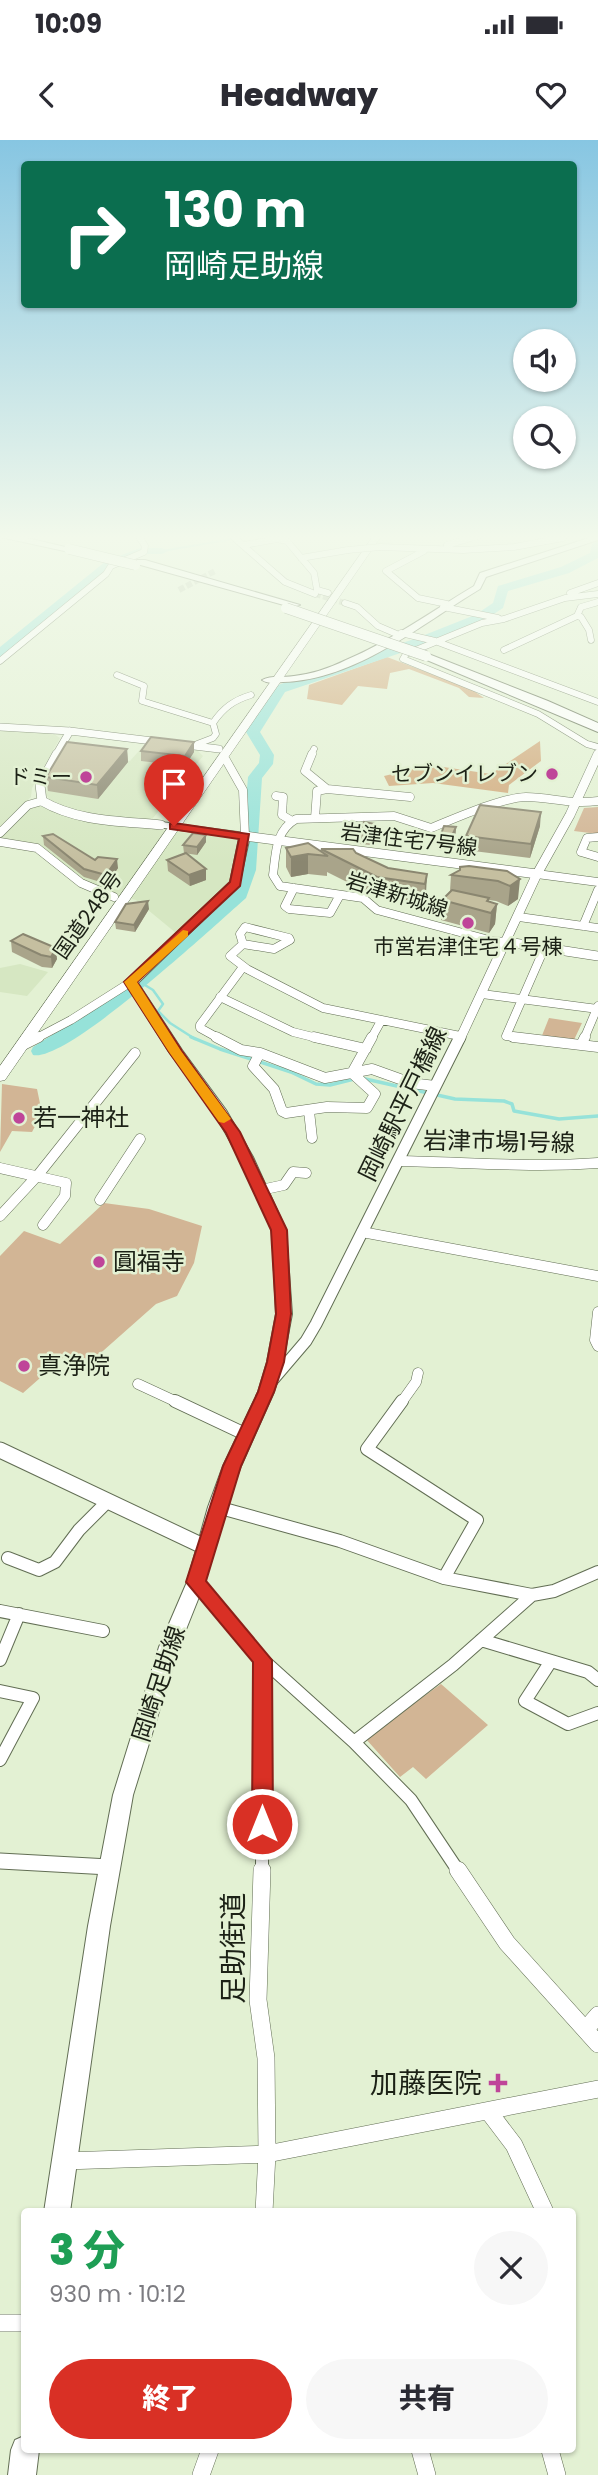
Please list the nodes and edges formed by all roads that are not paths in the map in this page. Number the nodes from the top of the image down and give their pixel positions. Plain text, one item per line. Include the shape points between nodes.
1 (21, 644) edge
2 (295, 644) edge
3 (298, 644) edge
4 (374, 644) edge
5 (383, 644) edge
6 (421, 644) edge
7 (428, 644) edge
8 (437, 644) edge
9 (517, 644) edge
10 (380, 646) junction
11 (431, 647) junction
12 (504, 650) dead end
13 (0, 661) edge
14 (117, 675) dead end
15 (272, 680) junction
16 (251, 695) dead end
17 (598, 702) edge
18 (598, 719) edge
19 (213, 723) junction
20 (0, 727) edge
21 (598, 728) edge
22 (70, 731) junction
23 (192, 746) junction
24 (598, 747) edge
25 (219, 749) junction
26 (314, 749) dead end
27 (598, 754) edge
28 (226, 760) dead end
29 (327, 789) junction
30 (276, 796) dead end
31 (410, 797) dead end
32 (42, 801) junction
33 (598, 802) edge
34 (575, 804) junction
35 (315, 818) junction
36 (292, 821) junction
37 (168, 826) junction
38 (0, 833) edge
39 (245, 836) junction
40 (598, 837) edge
41 (277, 841) junction
42 (0, 842) edge
43 (598, 857) edge
44 (537, 874) junction
45 (598, 882) edge
46 (293, 888) junction
47 (340, 895) junction
48 (597, 896) edge
49 (114, 897) junction
50 (519, 916) junction
51 (583, 926) junction
52 (598, 928) edge
53 (507, 942) junction
54 (243, 944) junction
55 (544, 949) junction
56 (598, 956) edge
57 (247, 969) junction
58 (133, 986) junction
59 (482, 994) junction
60 (220, 997) junction
61 (520, 999) junction
62 (598, 1008) edge
63 (381, 1021) junction
64 (460, 1036) junction
65 (23, 1045) junction
66 (581, 1045) junction
67 (598, 1047) edge
68 (366, 1049) junction
69 (135, 1053) dead end
70 (260, 1053) junction
71 (0, 1062) edge
72 (352, 1073) junction
73 (0, 1077) edge
74 (435, 1086) junction
75 (309, 1111) junction
76 (312, 1138) dead end
77 (140, 1139) dead end
78 (399, 1161) junction
79 (598, 1163) edge
80 (0, 1168) edge
81 (306, 1173) dead end
82 (38, 1175) junction
83 (261, 1189) junction
84 (100, 1200) dead end
85 (0, 1216) edge
86 (43, 1225) dead end
87 (362, 1232) junction
88 (598, 1276) edge
89 (598, 1312) edge
90 (598, 1346) edge
91 (418, 1373) dead end
92 (138, 1384) dead end
93 (268, 1385) junction
94 (245, 1434) junction
95 (0, 1450) edge
96 (107, 1502) junction
97 (217, 1507) junction
98 (205, 1546) junction
99 (8, 1559) dead end
100 (595, 1577) edge
101 (444, 1578) junction
102 (196, 1582) junction
103 (531, 1595) junction
104 (0, 1611) edge
105 (19, 1614) junction
106 (103, 1632) dead end
107 (481, 1640) junction
108 (0, 1660) edge
109 (263, 1660) junction
110 (551, 1661) junction
111 (598, 1680) edge
112 (0, 1691) edge
113 (598, 1713) edge
114 (355, 1742) junction
115 (0, 1760) edge
116 (0, 1861) edge
117 (109, 1867) junction
118 (598, 2015) edge
119 (586, 2029) junction
120 (598, 2044) edge
121 (598, 2089) edge
122 (489, 2112) junction
123 (267, 2154) junction
124 (64, 2161) junction
125 (58, 2208) edge
126 (264, 2208) edge
127 (543, 2208) edge
128 (0, 2323) edge
129 (21, 2323) edge
130 (25, 2453) edge
131 (209, 2453) edge
132 (422, 2453) edge
133 (551, 2453) edge
134 (22, 2475) edge
135 (201, 2475) edge
136 (427, 2475) edge
137 (557, 2475) edge

1 - 13 street
2 - 15 highway, 国道248号
3 - 15 highway, 国道248号
4 - 10 street
5 - 10 main road
6 - 11 highway, bridge
7 - 11 street
8 - 11 street
9 - 12 street
10 - 15 main road via 332,668 292,680
11 - 17 street
11 - 18 highway
11 - 21 highway
11 - 24 street via 405,654 403,659 538,714
14 - 19 street via 144,686 142,701
15 - 25 highway, 国道248号
15 - 37 highway, 国道248号
16 - 19 street via 228,704
19 - 23 street via 213,738
20 - 22 street
22 - 23 street
22 - 32 street via 40,785
23 - 25 street
25 - 37 highway, 国道248号
26 - 29 street via 305,771
27 - 34 street
28 - 39 street via 243,790
29 - 31 street
29 - 35 street via 317,791
30 - 36 street via 283,797 282,815
32 - 37 street via 76,814
32 - 38 street via 28,805
33 - 34 street
34 - 35 street via 525,797 431,828 394,816
34 - 44 street, 岡崎駅平戸橋線
35 - 36 street
36 - 41 street
37 - 39 main road
37 - 49 highway, 国道248号
37 - 65 highway, 国道248号
39 - 41 street
39 - 58 main road via 236,883
40 - 43 street via 587,838 581,852
41 - 44 street, 岩津住宅7号線
41 - 46 street via 275,880
42 - 49 street via 37,848 81,883
44 - 45 street
44 - 50 street, 岡崎駅平戸橋線
46 - 47 street, 岩津新城線
46 - 47 street via 285,906 289,909 330,912
47 - 53 street, 岩津新城線 via 363,898 377,910
48 - 51 street
49 - 71 highway, 国道248号
50 - 51 street
50 - 53 street, 岡崎駅平戸橋線
51 - 52 street
53 - 55 street
53 - 59 street, 岡崎駅平戸橋線
54 - 54 street via 240,933 245,927 290,940 275,950
54 - 57 street via 229,956
55 - 56 street
55 - 61 street
57 - 60 street via 243,967
57 - 63 street via 315,1005
58 - 65 street
58 - 83 main road, 岡崎足助線 via 233,1132
59 - 61 street
59 - 64 street, 岡崎駅平戸橋線
60 - 68 street via 293,1032
60 - 70 street via 200,1028 241,1050
61 - 62 street
61 - 66 street via 506,1036
62 - 66 street
63 - 64 street
63 - 68 street
64 - 74 street, 岡崎駅平戸橋線
65 - 73 highway, 国道248号
66 - 67 street
68 - 72 street
69 - 82 street
70 - 72 street via 328,1079
70 - 75 street via 253,1066 274,1089 282,1111
72 - 74 street via 382,1071 411,1083
72 - 75 street via 375,1094 367,1108
74 - 78 street, 岡崎駅平戸橋線
75 - 76 street
77 - 84 street
78 - 79 street, 岩津市場1号線
78 - 87 street, 岡崎駅平戸橋線
80 - 82 street
81 - 83 street via 293,1172 284,1185
82 - 85 street
82 - 86 street via 66,1183 65,1196
83 - 93 main road, 岡崎足助線 via 279,1230 284,1277 284,1314
87 - 88 street
87 - 93 street, 岡崎駅平戸橋線 via 306,1341
89 - 90 street
91 - 101 street via 367,1449 477,1520
92 - 94 street
93 - 94 main road, 岡崎足助線
94 - 97 main road, 岡崎足助線
95 - 96 street
96 - 98 street
96 - 99 street via 55,1562 39,1570
97 - 98 main road, 岡崎足助線
97 - 101 street via 340,1541
98 - 102 main road, 岡崎足助線
100 - 103 street
101 - 103 street
102 - 109 street
102 - 117 main road, 岡崎足助線 via 169,1647 123,1795
103 - 107 street
104 - 105 street
105 - 106 street
105 - 108 street
107 - 110 street
107 - 114 street
109 - 114 street
109 - 123 street, 足助街道 via 258,2000 266,2058
110 - 111 street
110 - 113 street via 525,1701 568,1724
112 - 115 street via 33,1698
114 - 119 street via 411,1800 507,1943
116 - 117 street
117 - 124 main road, 岡崎足助線
118 - 119 street
119 - 120 street
121 - 122 street
122 - 123 street
122 - 127 street via 514,2145
123 - 124 street
123 - 126 street, 足助街道
124 - 125 main road, 岡崎足助線
128 - 129 street
130 - 134 main road
131 - 135 street
132 - 136 street
133 - 137 street

